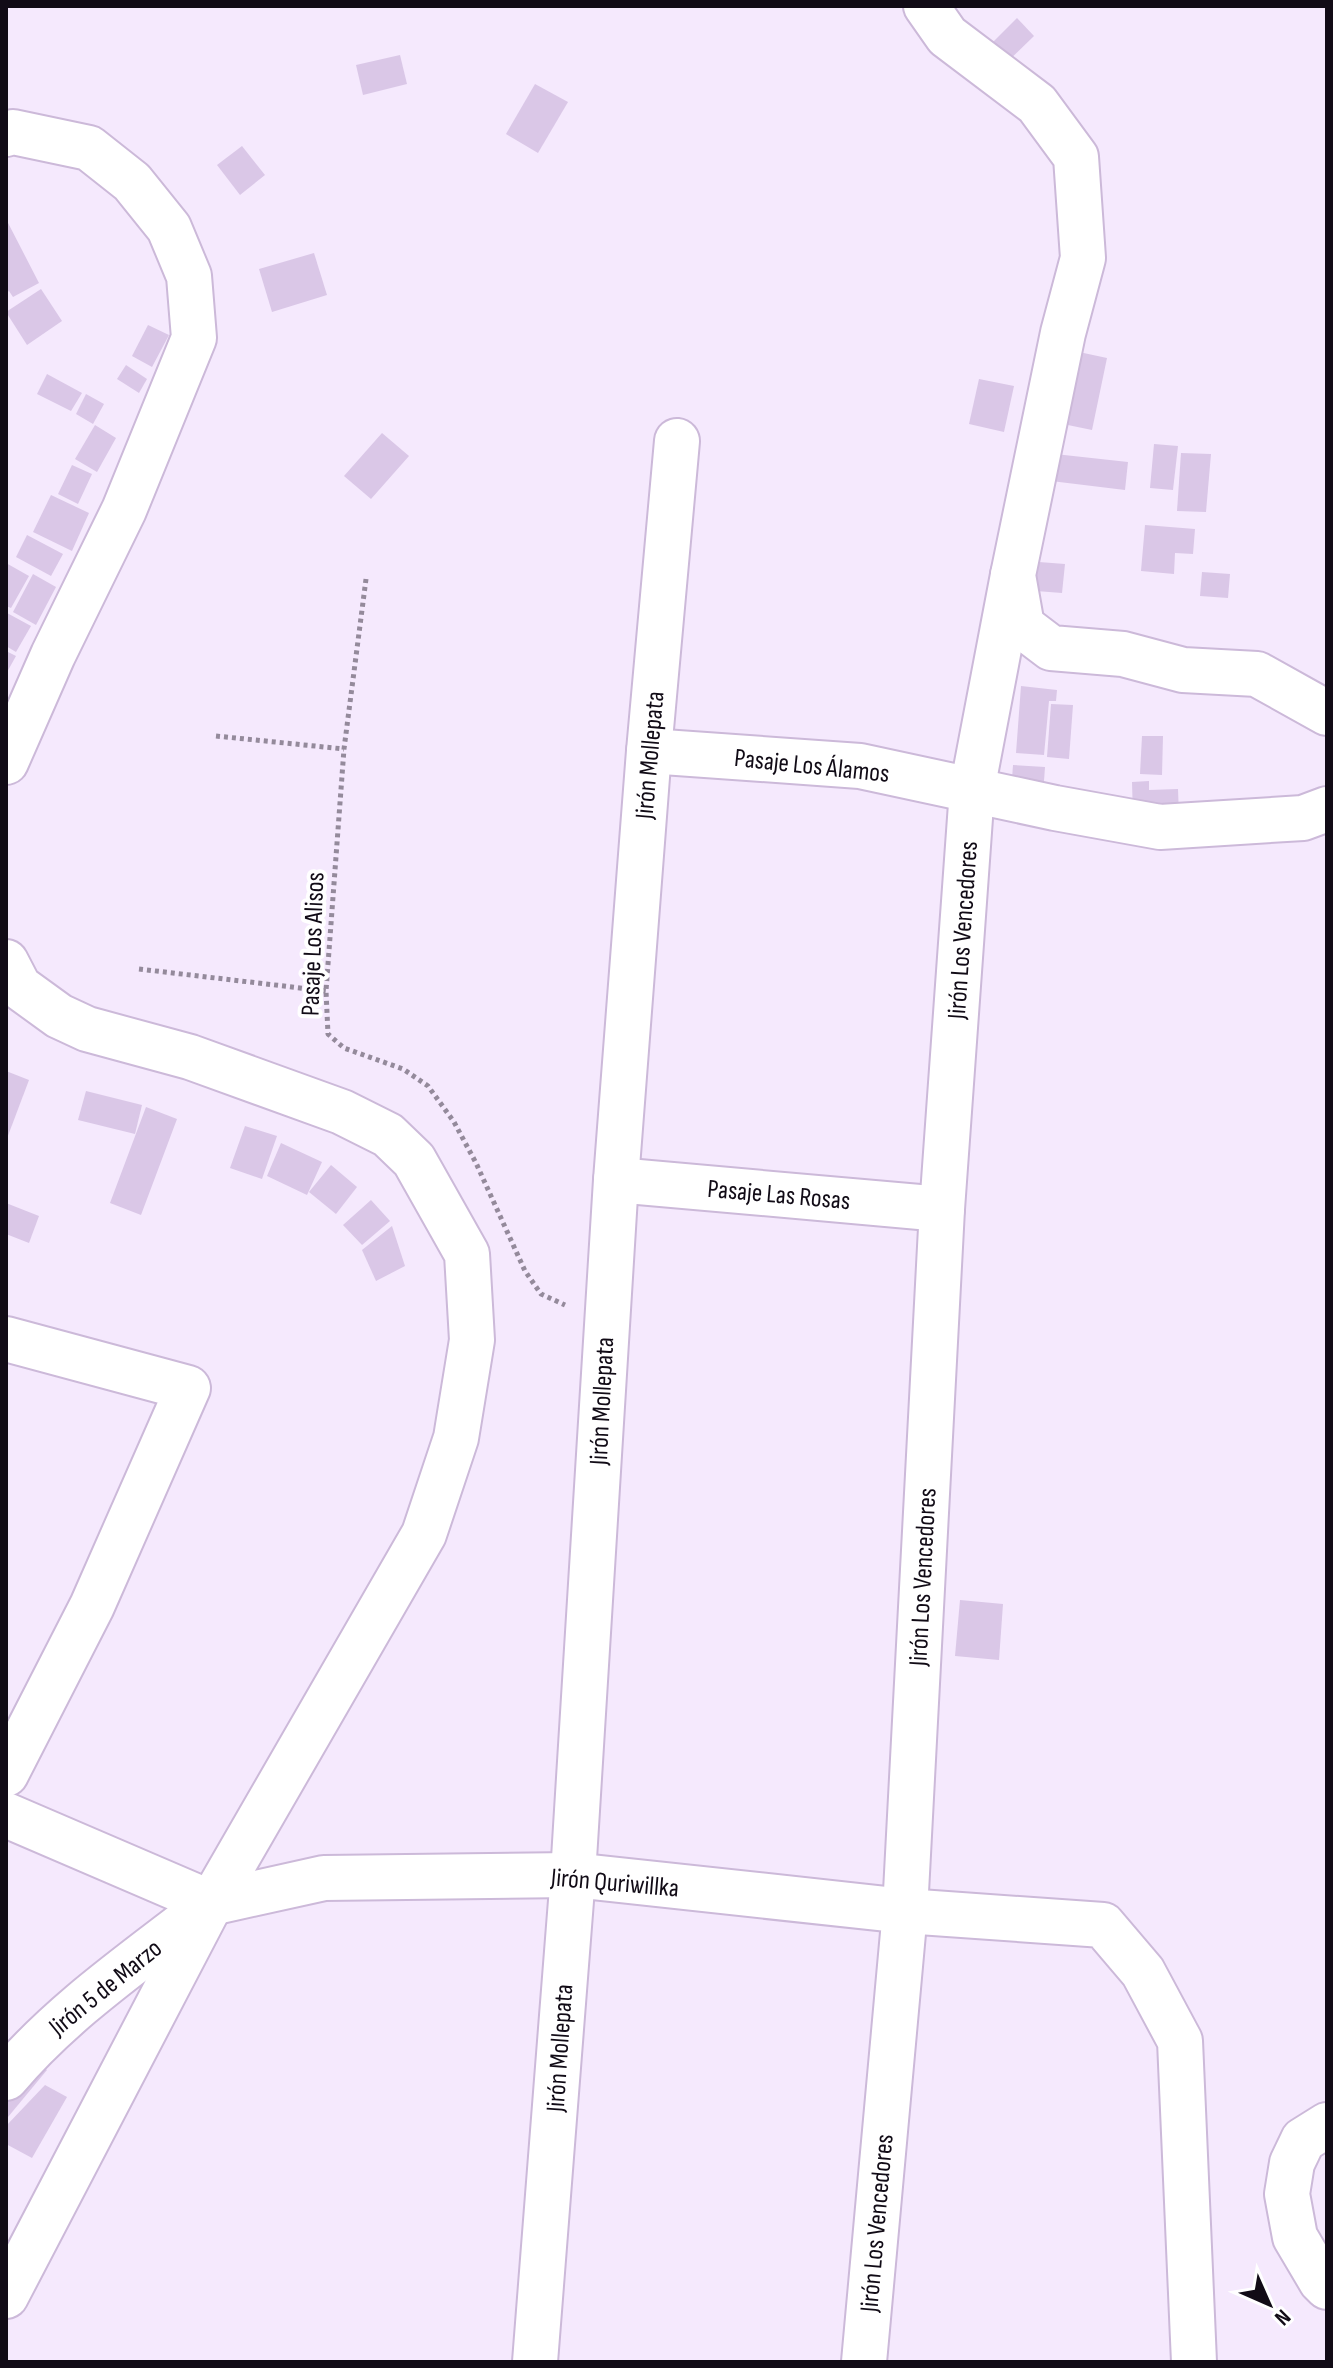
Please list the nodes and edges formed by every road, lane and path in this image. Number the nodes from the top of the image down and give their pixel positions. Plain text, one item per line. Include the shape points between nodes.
1 (926, 6) edge
2 (6, 134) edge
3 (677, 441) dead end
4 (1013, 575) junction
5 (366, 579) dead end
6 (1327, 713) edge
7 (216, 736) dead end
8 (344, 749) junction
9 (649, 751) junction
10 (6, 762) edge
11 (972, 790) junction
12 (1327, 809) edge
13 (139, 969) dead end
14 (10, 988) edge
15 (326, 991) junction
16 (616, 1180) junction
17 (942, 1209) junction
18 (606, 1322) junction
19 (6, 1339) edge
20 (6, 1774) edge
21 (6, 1815) edge
22 (573, 1875) junction
23 (211, 1903) junction
24 (905, 1911) junction
25 (6, 2078) edge
26 (1327, 2125) edge
27 (1327, 2287) edge
28 (6, 2296) edge
29 (535, 2362) edge
30 (864, 2362) edge
31 (1194, 2362) edge

1 - 4 street, Jirón Los Vencedores via 947,36 1037,104 1076,157 1083,258
2 - 10 street via 89,148 132,182 169,228 189,276 194,338 124,510
3 - 9 street, Jirón Mollepata
4 - 6 street via 1022,626 1051,648 1123,654 1183,670 1257,674
4 - 11 street, Jirón Los Vencedores
5 - 8 path, Pasaje Los Alisos
7 - 8 path
8 - 15 path, Pasaje Los Alisos
9 - 11 street, Pasaje Los Álamos via 860,766
9 - 16 street, Jirón Mollepata
11 - 12 street, Pasaje Los Álamos via 1160,827 1303,818
11 - 17 street, Jirón Los Vencedores
13 - 15 path
14 - 23 street via 87,1029 190,1057 342,1112 388,1135 414,1160 467,1254 472,1340 456,1438 424,1534
15 - 18 path, Pasaje Los Alisos via 328,1034 344,1048 403,1069 428,1086 476,1163 525,1271 541,1294
16 - 17 street, Pasaje Las Rosas
16 - 18 street, Jirón Mollepata
17 - 24 street, Jirón Los Vencedores
18 - 22 street, Jirón Mollepata
19 - 20 street via 188,1388 92,1606
21 - 23 street
22 - 23 street, Jirón Quriwillka via 324,1878
22 - 24 street, Jirón Quriwillka
22 - 29 street, Jirón Mollepata
23 - 25 street, Jirón 5 de Marzo via 83,2002
23 - 28 street
24 - 30 street, Jirón Los Vencedores
24 - 31 street, Jirón Quriwillka via 1103,1925 1143,1972 1180,2041
26 - 27 street via 1303,2140 1292,2163 1287,2194 1295,2237

